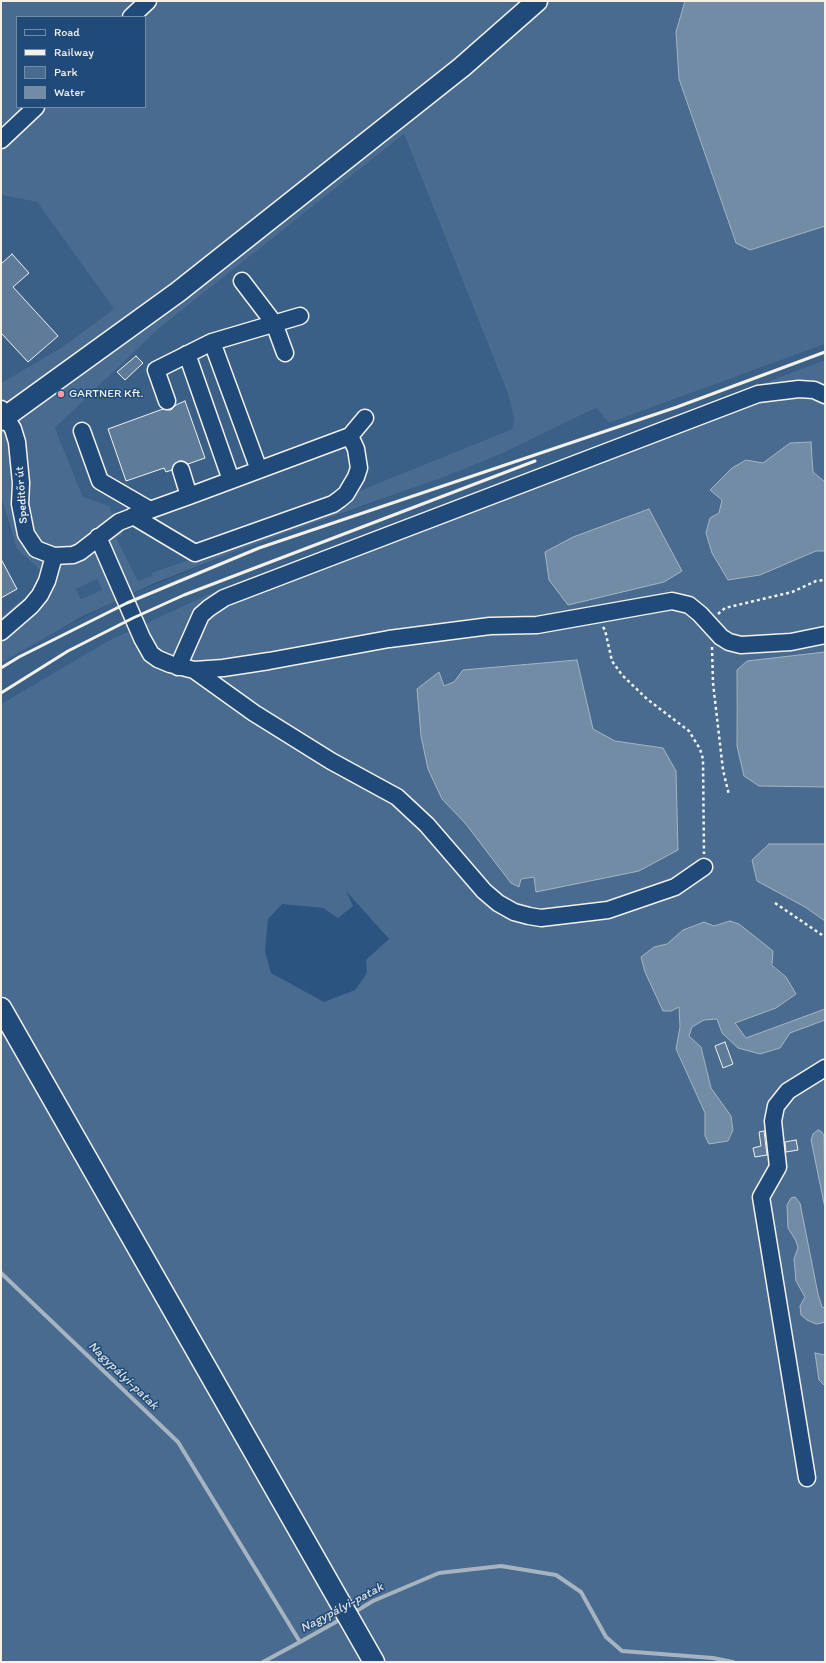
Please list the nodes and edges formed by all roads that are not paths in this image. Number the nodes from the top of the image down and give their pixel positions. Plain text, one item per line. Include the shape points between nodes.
1 (148, 1) edge
2 (537, 1) edge
3 (132, 16) edge
4 (35, 108) edge
5 (1, 140) edge
6 (242, 280) dead end
7 (300, 316) dead end
8 (274, 323) junction
9 (212, 342) junction
10 (285, 353) dead end
11 (187, 354) junction
12 (825, 395) edge
13 (167, 401) dead end
14 (3, 415) edge
15 (365, 418) dead end
16 (82, 431) dead end
17 (350, 436) junction
18 (181, 470) dead end
19 (259, 470) junction
20 (231, 480) junction
21 (189, 496) junction
22 (150, 510) junction
23 (126, 519) junction
24 (98, 537) junction
25 (54, 556) junction
26 (1, 632) edge
27 (825, 635) edge
28 (174, 665) junction
29 (194, 670) junction
30 (704, 867) road end
31 (1, 1008) edge
32 (825, 1068) edge
33 (807, 1478) dead end
34 (374, 1662) edge

1 - 3 street
2 - 14 main road via 462,67 178,292
4 - 5 street
6 - 8 street
7 - 8 street
8 - 9 street
8 - 10 street
9 - 11 street
9 - 19 street
11 - 13 street via 156,370
11 - 20 street
12 - 28 street via 814,390 799,389 758,394 224,598 201,615
14 - 25 street, Speditőr út via 13,429 17,442 21,483 20,504 26,534 36,549
15 - 17 street
16 - 22 street via 100,481
17 - 19 street, Speditőr út
17 - 23 street via 358,459 356,477 346,494 333,504 195,553
18 - 21 street
19 - 20 street, Speditőr út
20 - 21 street, Speditőr út
21 - 22 street, Speditőr út
22 - 23 street, Speditőr út
23 - 24 street, Speditőr út
24 - 25 street, Speditőr út via 80,552
24 - 28 street via 147,648 158,659
25 - 26 street via 40,595
27 - 29 street via 791,642 741,645 729,642 689,605 672,601 537,625 490,626 389,639 270,661
28 - 29 street
29 - 30 street via 254,713 397,797 427,824 484,891 514,912 542,918 608,910 675,887
31 - 34 main road
32 - 33 street via 788,1091 776,1106 773,1121 778,1167 761,1197

